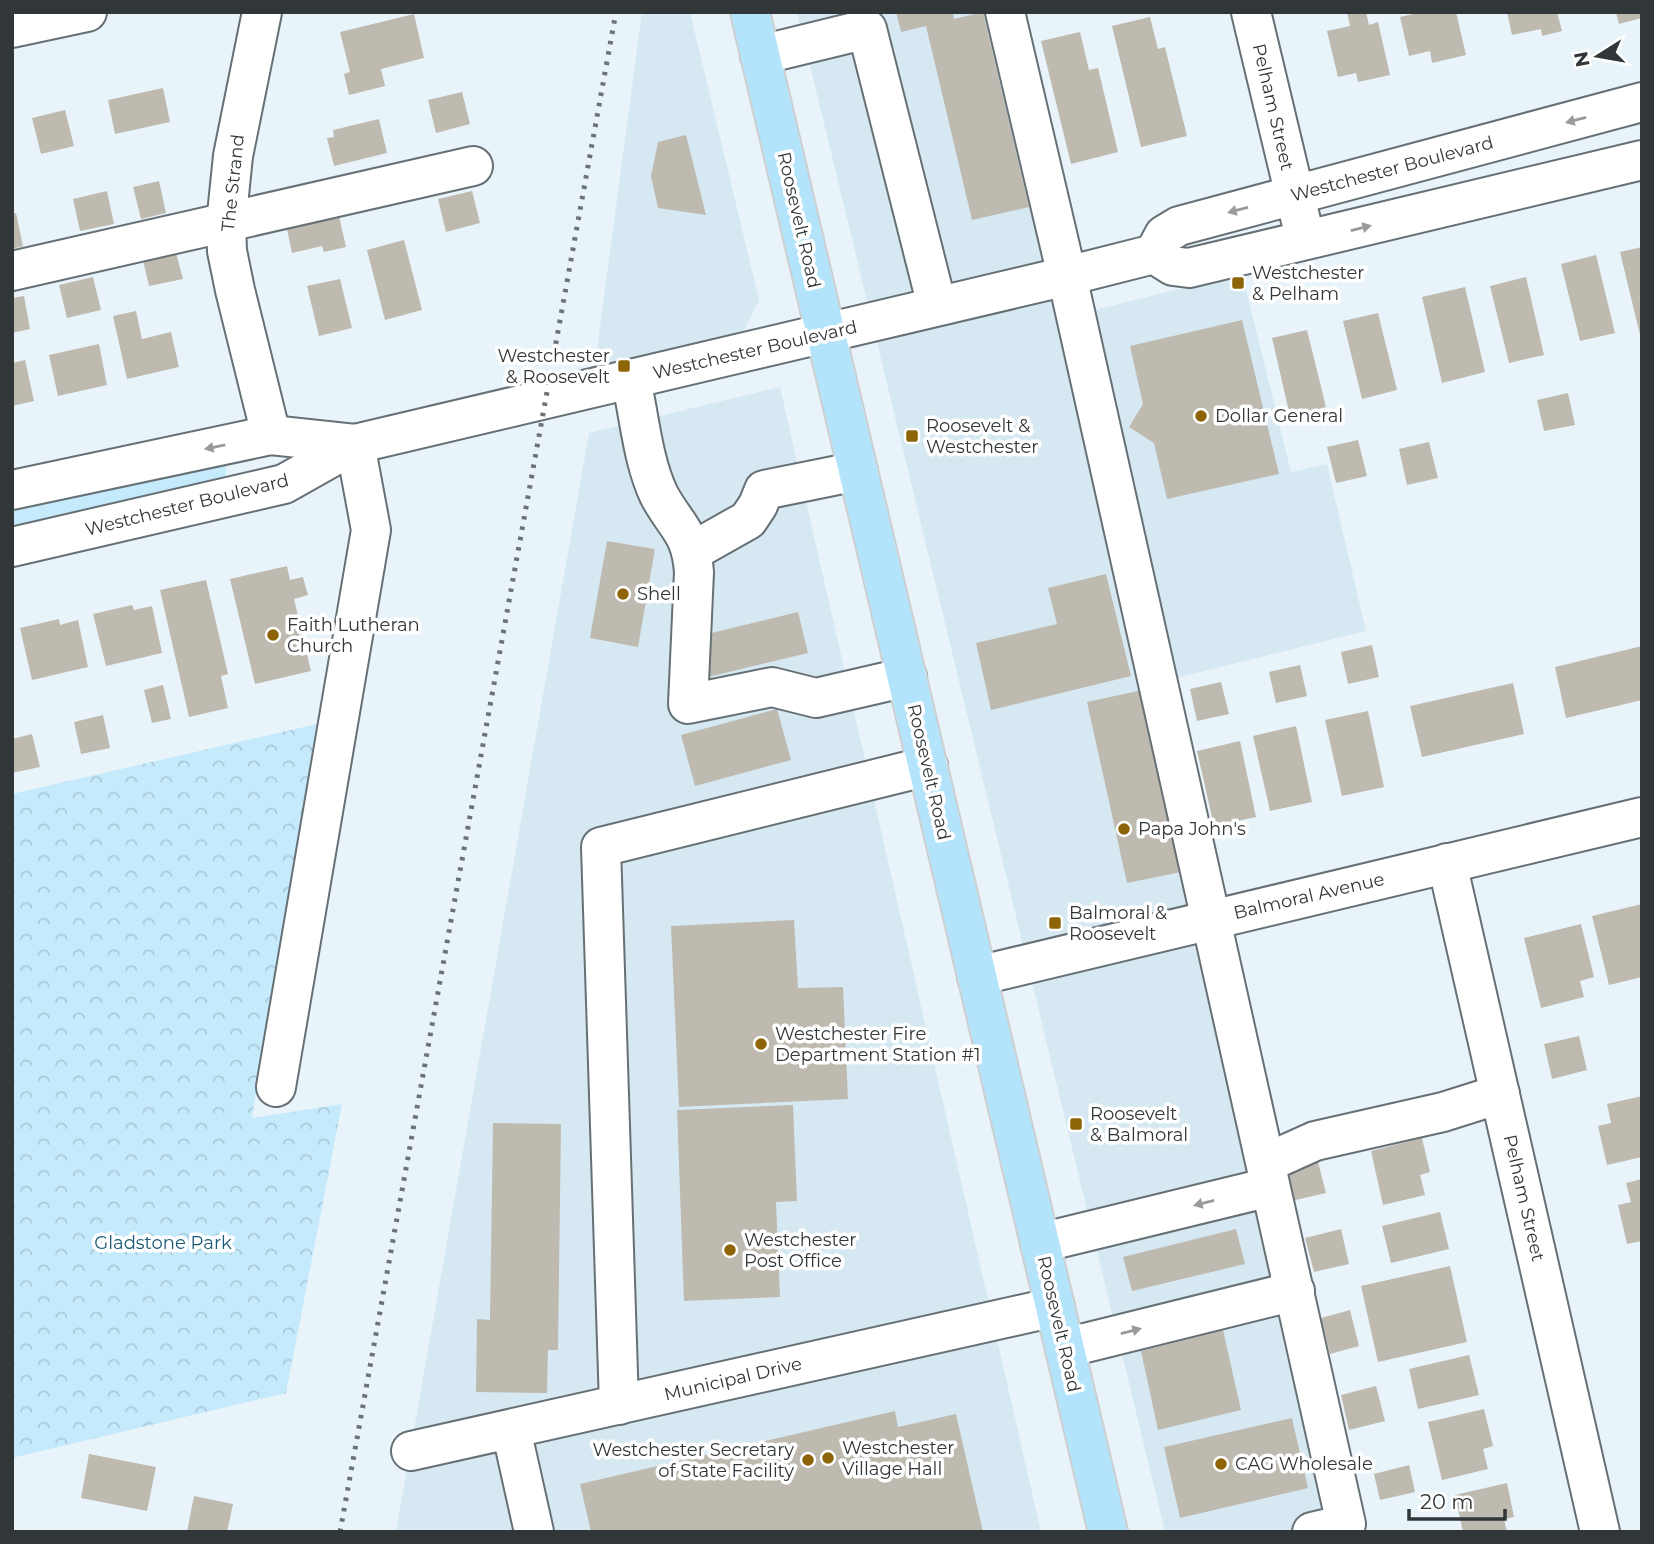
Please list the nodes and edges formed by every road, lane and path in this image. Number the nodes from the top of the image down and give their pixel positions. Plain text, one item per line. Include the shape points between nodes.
1 (88, 12) edge
2 (262, 12) edge
3 (750, 12) edge
4 (1005, 12) edge
5 (1251, 12) edge
6 (12, 28) edge
7 (760, 55) junction
8 (1642, 102) edge
9 (1642, 160) edge
10 (473, 166) dead end
11 (1294, 195) junction
12 (226, 224) junction
13 (1306, 242) junction
14 (1154, 254) junction
15 (12, 271) edge
16 (1068, 276) junction
17 (937, 306) junction
18 (826, 333) junction
19 (631, 379) junction
20 (271, 435) junction
21 (355, 444) junction
22 (858, 471) junction
23 (12, 490) edge
24 (12, 547) edge
25 (693, 551) junction
26 (907, 677) junction
27 (928, 766) junction
28 (1642, 817) edge
29 (1447, 863) junction
30 (1210, 920) junction
31 (977, 976) junction
32 (276, 1087) dead end
33 (1500, 1094) junction
34 (1268, 1175) junction
35 (1040, 1243) junction
36 (1294, 1290) junction
37 (1055, 1307) junction
38 (1065, 1348) junction
39 (619, 1405) junction
40 (511, 1429) junction
41 (411, 1451) dead end
42 (534, 1532) edge
43 (1108, 1532) edge
44 (1312, 1532) edge
45 (1600, 1532) edge

1 - 6 street
2 - 12 street, The Strand via 233,156
3 - 7 main road, Roosevelt Road
4 - 16 street
5 - 11 street, Pelham Street
7 - 17 street via 867,29
7 - 18 main road, Roosevelt Road
8 -> 11 street, Westchester Boulevard
13 -> 9 street
10 - 12 street
11 - 13 street, Pelham Street
11 -> 14 street, Westchester Boulevard via 1180,226 1164,235
12 - 15 street
12 - 20 street, The Strand via 235,290
13 - 14 street via 1189,268 1172,266
14 - 16 street, Westchester Boulevard
16 - 17 street, Westchester Boulevard
16 - 30 street
17 - 18 street, Westchester Boulevard
18 - 19 street, Westchester Boulevard
18 - 22 main road, Roosevelt Road
19 - 21 street, Westchester Boulevard
19 - 25 street via 659,495
20 - 21 street, Westchester Boulevard
20 -> 23 street, Westchester Boulevard
21 - 24 street, Westchester Boulevard via 284,484
21 - 32 street via 371,530
22 - 25 street via 764,490 748,520
22 - 26 main road, Roosevelt Road
25 - 26 street via 688,704 772,687 816,698
26 - 27 main road, Roosevelt Road
27 - 31 main road, Roosevelt Road
27 - 39 street via 601,847
28 - 29 street, Balmoral Avenue
29 - 30 street, Balmoral Avenue
29 - 33 street, Pelham Street
30 - 31 street, Balmoral Avenue
30 - 34 street
31 - 35 main road, Roosevelt Road
33 - 34 street via 1443,1112 1315,1140
33 - 45 street, Pelham Street
34 -> 35 street
34 - 36 street
35 - 37 main road, Roosevelt Road
38 -> 36 street
36 - 44 street via 1346,1524
37 - 38 main road, Roosevelt Road
37 - 39 street, Municipal Drive
38 - 43 main road, Roosevelt Road
39 - 40 street, Municipal Drive
40 - 41 street, Municipal Drive
40 - 42 street

